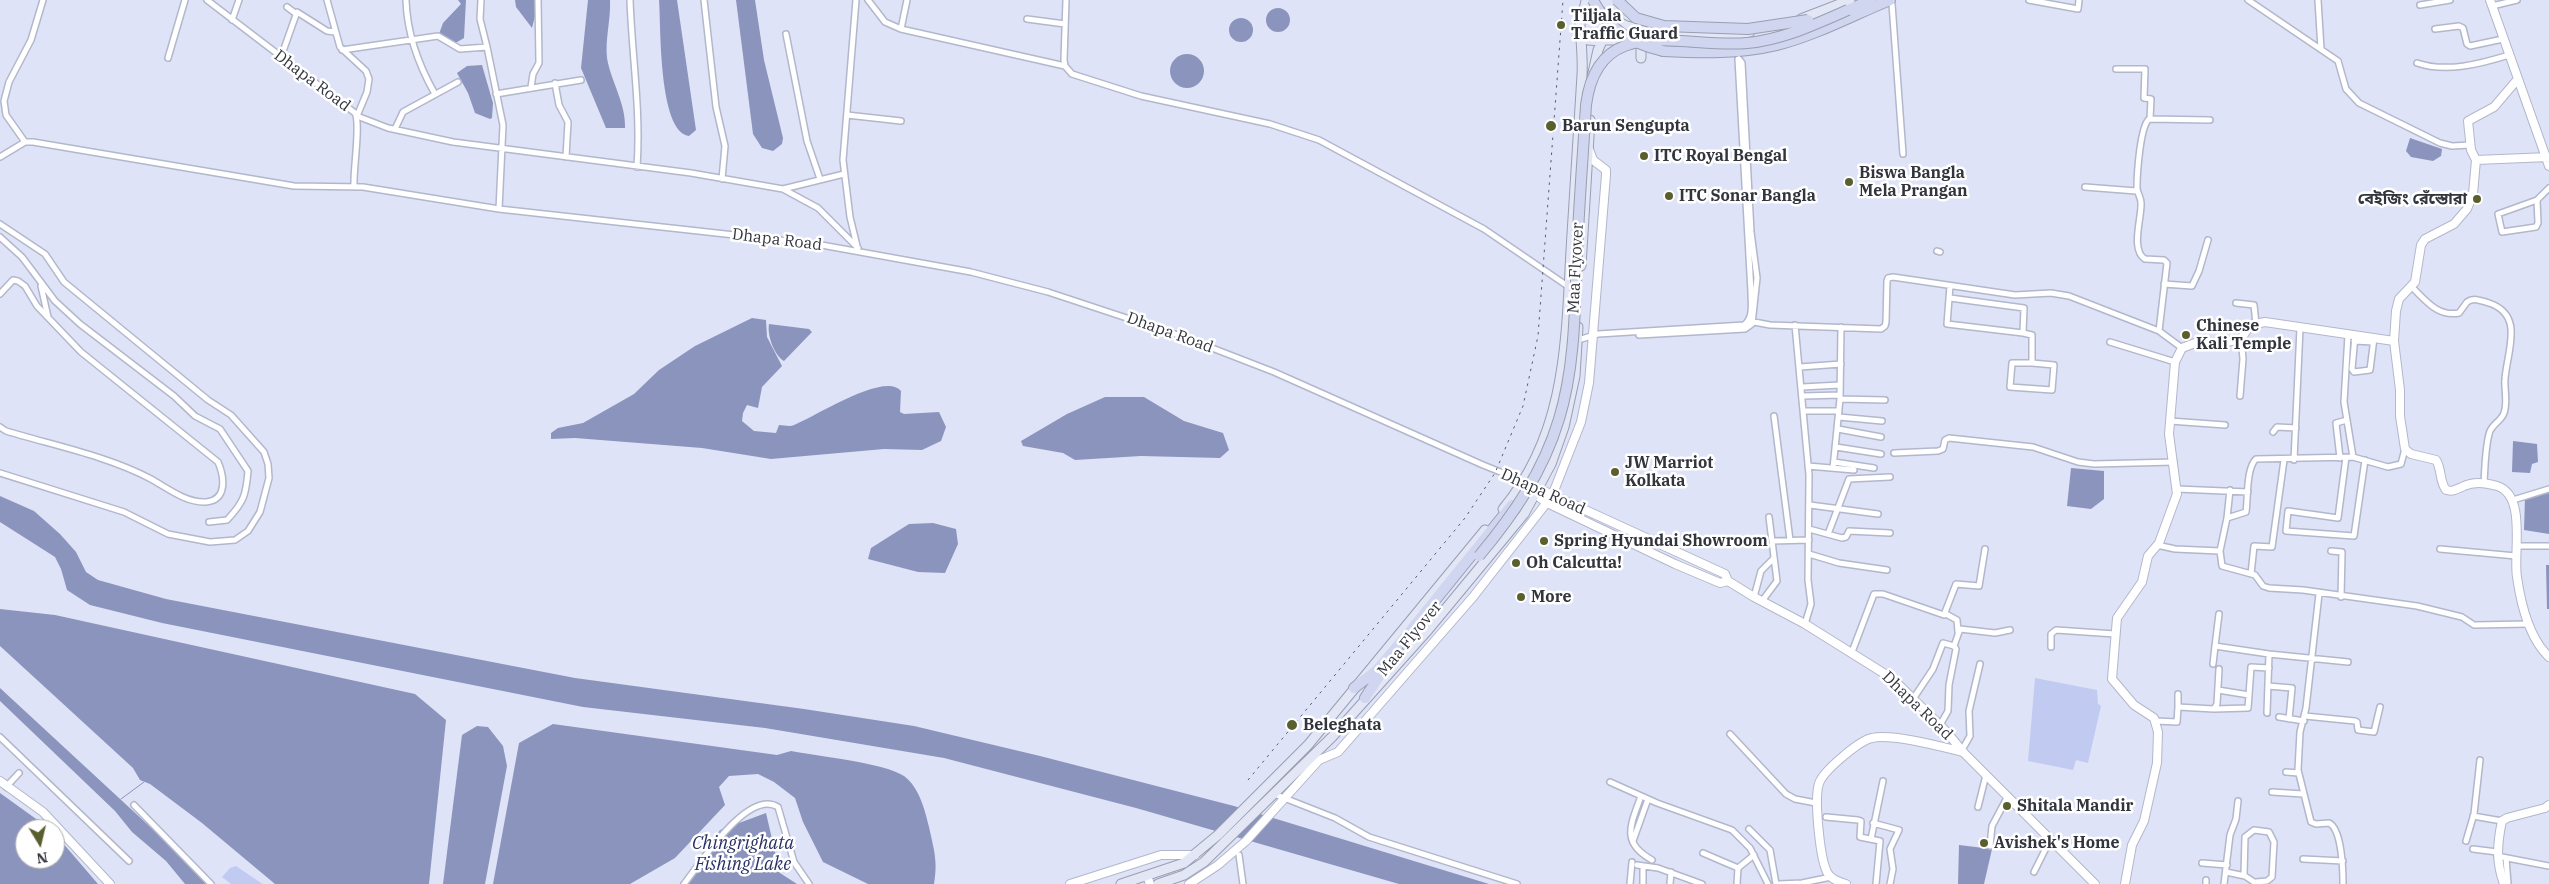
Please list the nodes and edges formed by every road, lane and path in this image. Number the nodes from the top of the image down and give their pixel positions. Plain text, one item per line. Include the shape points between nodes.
1 (43, 0) edge
2 (185, 0) edge
3 (207, 0) edge
4 (239, 0) edge
5 (327, 0) edge
6 (406, 0) edge
7 (481, 0) edge
8 (538, 0) edge
9 (630, 0) edge
10 (704, 0) edge
11 (856, 0) edge
12 (868, 0) edge
13 (907, 0) edge
14 (1066, 0) edge
15 (1602, 0) edge
16 (1617, 0) edge
17 (1850, 0) edge
18 (1856, 0) edge
19 (1871, 0) edge
20 (1881, 0) edge
21 (2029, 0) edge
22 (2079, 0) edge
23 (2248, 0) edge
24 (2318, 0) edge
25 (2450, 0) edge
26 (2517, 0) edge
27 (1588, 2) edge
28 (1891, 2) edge
29 (2491, 3) edge
30 (2420, 5) dead end
31 (286, 7) dead end
32 (296, 13) junction
33 (1609, 14) junction
34 (1582, 18) junction
35 (1027, 19) dead end
36 (232, 20) junction
37 (1808, 20) junction
38 (1065, 24) junction
39 (901, 28) junction
40 (2435, 29) dead end
41 (1581, 30) junction
42 (334, 32) junction
43 (786, 34) dead end
44 (1604, 40) junction
45 (1641, 40) junction
46 (2503, 40) junction
47 (413, 41) junction
48 (487, 47) junction
49 (2321, 49) junction
50 (342, 50) junction
51 (2508, 55) junction
52 (281, 57) junction
53 (168, 58) dead end
54 (1642, 58) dead end
55 (2417, 63) dead end
56 (1065, 66) junction
57 (2116, 69) dead end
58 (580, 80) dead end
59 (2517, 80) junction
60 (458, 82) dead end
61 (555, 83) junction
62 (531, 87) junction
63 (435, 94) junction
64 (496, 94) junction
65 (357, 116) junction
66 (847, 116) junction
67 (2150, 119) junction
68 (2210, 120) dead end
69 (901, 122) dead end
70 (395, 130) junction
71 (25, 142) junction
72 (2470, 145) junction
73 (503, 149) junction
74 (1589, 149) junction
75 (1903, 154) dead end
76 (0, 157) edge
77 (566, 157) junction
78 (2547, 157) edge
79 (2476, 160) junction
80 (2549, 166) edge
81 (637, 167) junction
82 (844, 174) junction
83 (722, 179) junction
84 (820, 179) junction
85 (354, 186) junction
86 (2085, 187) dead end
87 (2549, 188) edge
88 (783, 189) junction
89 (2136, 191) junction
90 (2537, 200) junction
91 (499, 209) junction
92 (0, 224) edge
93 (0, 238) edge
94 (2208, 240) dead end
95 (859, 249) junction
96 (40, 283) junction
97 (2164, 284) junction
98 (1952, 286) junction
99 (1569, 287) junction
100 (2412, 287) junction
101 (0, 294) edge
102 (2015, 295) junction
103 (1950, 296) junction
104 (2236, 303) dead end
105 (2014, 306) junction
106 (49, 319) junction
107 (1751, 322) junction
108 (2256, 324) junction
109 (1795, 325) junction
110 (1841, 327) junction
111 (2300, 328) junction
112 (2159, 331) junction
113 (2023, 333) junction
114 (1595, 336) junction
115 (2352, 337) junction
116 (2241, 338) junction
117 (1578, 340) junction
118 (2374, 340) junction
119 (2394, 340) junction
120 (2110, 342) dead end
121 (2182, 348) junction
122 (2175, 362) junction
123 (2032, 363) junction
124 (1841, 364) junction
125 (1800, 367) junction
126 (1840, 385) junction
127 (1802, 387) junction
128 (1803, 396) junction
129 (2240, 396) dead end
130 (1840, 397) junction
131 (1884, 400) dead end
132 (1805, 411) junction
133 (1839, 414) junction
134 (1774, 416) dead end
135 (2347, 420) junction
136 (1882, 421) dead end
137 (2170, 421) junction
138 (2225, 425) dead end
139 (0, 427) edge
140 (2296, 428) junction
141 (1838, 429) junction
142 (2273, 432) dead end
143 (1881, 437) dead end
144 (1836, 447) junction
145 (2405, 449) junction
146 (1894, 453) dead end
147 (1881, 454) dead end
148 (2346, 457) junction
149 (2353, 457) junction
150 (2340, 458) junction
151 (2284, 460) junction
152 (2294, 460) junction
153 (2364, 460) junction
154 (1834, 462) junction
155 (2174, 462) junction
156 (1808, 466) junction
157 (1833, 468) junction
158 (1874, 468) dead end
159 (1854, 470) dead end
160 (0, 473) edge
161 (1890, 477) dead end
162 (1525, 481) junction
163 (2484, 484) junction
164 (2177, 489) junction
165 (2549, 489) edge
166 (2230, 490) junction
167 (2248, 492) junction
168 (1536, 493) junction
169 (1549, 499) junction
170 (2513, 500) junction
171 (1810, 505) junction
172 (1838, 508) junction
173 (1878, 514) dead end
174 (1769, 518) dead end
175 (2227, 518) junction
176 (209, 522) dead end
177 (1809, 529) junction
178 (1890, 533) dead end
179 (1828, 534) junction
180 (1790, 540) junction
181 (1809, 540) junction
182 (1772, 541) junction
183 (2157, 545) junction
184 (2516, 546) junction
185 (2549, 546) edge
186 (1986, 549) dead end
187 (2440, 549) dead end
188 (2220, 551) junction
189 (2331, 551) dead end
190 (1808, 554) junction
191 (1476, 556) junction
192 (2516, 556) junction
193 (1774, 558) junction
194 (1887, 570) dead end
195 (2251, 574) junction
196 (2319, 594) junction
197 (2340, 596) junction
198 (1754, 597) junction
199 (1762, 601) junction
200 (1946, 614) junction
201 (2219, 614) dead end
202 (1805, 624) junction
203 (2529, 624) junction
204 (2010, 630) dead end
205 (1958, 632) junction
206 (2115, 634) junction
207 (1954, 646) junction
208 (2215, 646) junction
209 (2051, 647) dead end
210 (1852, 652) junction
211 (2269, 654) junction
212 (2549, 658) edge
213 (2312, 659) junction
214 (2348, 662) dead end
215 (1980, 664) dead end
216 (2213, 664) dead end
217 (2268, 668) junction
218 (2219, 669) dead end
219 (2268, 686) junction
220 (1354, 688) junction
221 (2218, 690) junction
222 (2178, 694) dead end
223 (2249, 695) junction
224 (1365, 698) junction
225 (1913, 699) junction
226 (2178, 707) junction
227 (2380, 707) dead end
228 (2214, 709) junction
229 (2267, 712) dead end
230 (2279, 717) dead end
231 (2304, 718) junction
232 (2289, 719) junction
233 (2156, 722) junction
234 (1940, 725) junction
235 (1730, 734) dead end
236 (0, 737) edge
237 (1963, 751) junction
238 (2480, 760) dead end
239 (2286, 772) dead end
240 (19, 773) dead end
241 (2298, 773) junction
242 (1986, 775) junction
243 (1883, 781) dead end
244 (1610, 782) dead end
245 (3, 784) edge
246 (2272, 792) dead end
247 (1274, 794) junction
248 (2304, 794) junction
249 (1641, 796) junction
250 (2008, 796) junction
251 (1284, 797) junction
252 (1648, 799) junction
253 (2238, 801) dead end
254 (1816, 803) junction
255 (134, 805) dead end
256 (2549, 805) edge
257 (1978, 807) dead end
258 (2473, 816) junction
259 (1826, 817) dead end
260 (2502, 822) junction
261 (1874, 823) junction
262 (1749, 829) dead end
263 (1871, 839) junction
264 (2050, 840) junction
265 (2466, 841) dead end
266 (1632, 843) junction
267 (1990, 846) dead end
268 (2473, 849) dead end
269 (1704, 853) dead end
270 (2497, 854) junction
271 (1196, 855) junction
272 (1239, 855) dead end
273 (1754, 855) junction
274 (2506, 858) junction
275 (2302, 859) dead end
276 (1652, 860) dead end
277 (128, 861) dead end
278 (2343, 861) junction
279 (1632, 862) dead end
280 (2202, 863) dead end
281 (2227, 865) junction
282 (2549, 866) edge
283 (1738, 868) junction
284 (1671, 872) junction
285 (2034, 872) dead end
286 (2226, 872) junction
287 (2244, 875) junction
288 (1831, 877) junction
289 (1149, 880) edge
290 (2257, 883) edge
291 (110, 884) edge
292 (211, 884) edge
293 (684, 884) edge
294 (809, 884) edge
295 (1070, 884) edge
296 (1121, 884) edge
297 (1158, 884) edge
298 (1189, 884) edge
299 (1243, 884) edge
300 (1517, 884) edge
301 (1630, 884) edge
302 (1642, 884) edge
303 (1670, 884) edge
304 (1702, 884) edge
305 (1737, 884) edge
306 (1768, 884) edge
307 (1777, 884) edge
308 (1846, 884) edge
309 (1876, 884) edge
310 (1890, 884) edge
311 (2096, 884) edge
312 (2125, 884) edge
313 (2224, 884) edge
314 (2343, 884) edge
315 (2504, 884) edge
316 (2508, 884) edge

1 - 71 street via 30,40 8,82 4,101 6,116
2 - 53 street
3 - 36 street, Dhapa Road
4 - 36 street
5 - 42 street
6 - 47 street
7 - 48 street via 480,19
8 - 62 street via 539,63 532,74
9 - 81 street via 633,68 640,122
10 - 83 street via 716,107 725,146
11 - 66 street
12 - 39 street via 885,22
13 - 39 street
14 - 38 street
15 - 33 main road
16 - 37 highway, bridge via 1636,18 1664,26 1748,30
17 - 33 main road via 1784,24 1733,34 1642,29 1620,23
18 - 37 highway, Maa Flyover
19 - 191 highway, Maa Flyover, bridge via 1799,30 1761,41 1637,41 1617,49 1599,65 1591,80 1586,105 1571,344 1564,402 1546,456 1533,482 1511,517
20 - 45 main road via 1772,41 1736,46
21 - 22 street via 2078,9
23 - 49 street
24 - 49 street
25 - 30 street
26 - 29 street
27 - 28 highway, bridge via 1610,24 1640,45 1663,51 1715,52 1776,45
27 - 34 main road
28 - 75 street
29 - 46 street
31 - 32 street
32 - 42 street via 326,31
32 - 52 street
33 - 34 main road via 1596,9
33 - 44 main road via 1614,26
34 - 41 main road
35 - 38 street
36 - 52 street, Dhapa Road
37 - 191 highway, Maa Flyover, bridge via 1741,37 1640,35 1619,42 1598,60 1583,94 1571,303 1556,418 1523,490
38 - 56 street
39 - 56 street
40 - 46 street via 2459,26 2463,28 2470,46
41 - 44 main road via 1588,40
41 - 99 main road via 1583,61
42 - 50 street
43 - 84 street via 807,140
44 - 45 main road
44 - 74 main road via 1592,75
45 - 54 main road
46 - 51 street
47 - 48 street via 438,36 460,49
47 - 50 street
47 - 63 street via 421,68
48 - 64 street
49 - 72 street via 2338,61 2346,89 2359,104 2440,143
50 - 65 street via 366,71 369,79
51 - 55 street via 2468,65 2434,67
51 - 59 street
52 - 65 street, Dhapa Road
56 - 99 street via 1072,74 1109,87 1270,124 1319,140 1484,229
57 - 67 street via 2145,69 2144,98 2151,99
58 - 61 street
59 - 72 street via 2494,107 2468,121
59 - 78 street
60 - 63 street
61 - 62 street
61 - 77 street via 559,105 568,122
62 - 64 street
63 - 70 street via 403,112
64 - 73 street via 503,125
65 - 70 street
65 - 85 street, Dhapa Road
66 - 69 street
66 - 82 street
67 - 68 street
67 - 89 street via 2144,128
70 - 73 street
71 - 76 street
71 - 85 street via 294,186
72 - 79 street
73 - 77 street
73 - 91 street
74 - 114 street via 1593,160 1606,170
74 - 117 main road
77 - 81 street
78 - 79 street
78 - 80 street
79 - 100 street via 2473,194 2467,208 2454,224 2425,239
81 - 83 street
82 - 84 street
82 - 95 street via 850,217
83 - 88 street
84 - 88 street
85 - 91 street, Dhapa Road
86 - 89 street
87 - 90 street
88 - 95 street via 818,208
89 - 97 street via 2141,204 2139,252 2145,259 2166,262
90 - 90 street via 2498,214 2502,232 2536,227
91 - 95 street, Dhapa Road
92 - 160 street via 45,254 64,282 208,400 231,415 264,452 269,478 265,502 248,531 234,540 210,542 168,534 124,512
93 - 96 street via 22,257
94 - 97 street via 2192,286
95 - 162 street, Dhapa Road via 1007,280 1139,321 1274,372 1483,466
96 - 106 street
96 - 176 street via 55,302 80,324 195,416 220,430 248,471 240,506 227,520
97 - 112 street
98 - 102 street
98 - 103 street
98 - 110 street via 1888,278 1885,326 1881,329
99 - 162 main road via 1563,366 1556,406 1543,444
100 - 119 street via 2399,299
100 - 163 street via 2432,308 2442,313 2459,313 2467,302 2476,300 2501,308 2509,319 2512,329 2505,377 2505,410 2490,429
101 - 106 street via 13,280 18,281
102 - 105 street
102 - 112 street via 2051,293 2069,296
103 - 105 street
103 - 113 street via 1947,324
104 - 108 street via 2254,305
105 - 113 street via 2024,308
106 - 139 street via 81,352 218,462 224,485 219,496 208,502 192,500 126,467
107 - 107 street via 1751,292 1738,59 1742,63 1757,278
107 - 109 street
107 - 114 street via 1749,328 1738,330
108 - 111 street via 2265,322
108 - 116 street via 2250,324
109 - 110 street
109 - 125 street
110 - 124 street
111 - 115 street
111 - 140 street
112 - 121 street
113 - 123 street via 2032,335
114 - 117 street
114 - 169 street via 1581,422
115 - 118 street
115 - 118 street via 2354,372 2370,370
115 - 135 street via 2344,402
116 - 121 street via 2195,343
116 - 129 street via 2244,360
117 - 168 main road via 1576,376 1564,427
118 - 119 street
119 - 145 street
120 - 122 street
121 - 122 street
122 - 137 street
123 - 123 street via 2012,363 2010,387 2052,390 2054,365
124 - 125 street
124 - 126 street
125 - 127 street
126 - 127 street
126 - 130 street
127 - 128 street
128 - 130 street
128 - 132 street
130 - 131 street
130 - 133 street
132 - 133 street
132 - 156 street
133 - 136 street
133 - 141 street
134 - 180 street
135 - 149 street
135 - 150 street via 2336,423
137 - 138 street
137 - 155 street
140 - 142 street via 2277,427
140 - 152 street
141 - 143 street
141 - 144 street
144 - 147 street
144 - 154 street
145 - 153 street via 2398,466 2388,467
145 - 163 street via 2411,454 2436,460 2446,490 2458,490 2473,483
146 - 155 street via 1938,451 1943,449 1945,440 1949,438 2033,447 2094,464
148 - 149 street
148 - 150 street
148 - 153 street via 2338,518 2288,511 2286,531 2354,536
149 - 153 street
150 - 152 street
151 - 152 street
151 - 167 street via 2263,458 2254,461
151 - 195 street via 2272,547 2254,546
154 - 157 street
154 - 158 street
155 - 164 street
156 - 157 street
156 - 171 street
157 - 159 street
161 - 172 street via 1849,479
162 - 168 street, Dhapa Road
162 - 220 main road
163 - 170 street via 2499,486
164 - 166 street
164 - 183 street via 2174,508
165 - 170 street
166 - 167 street
166 - 175 street
167 - 175 street via 2246,512
168 - 169 street, Dhapa Road
168 - 224 main road via 1506,537 1428,630
169 - 198 street, Dhapa Road via 1725,574 1728,581
169 - 251 street via 1473,597 1364,723 1338,752 1319,760
170 - 184 street
171 - 172 street
171 - 177 street
172 - 173 street
172 - 179 street
174 - 182 street
175 - 188 street
177 - 179 street
177 - 181 street
178 - 179 street via 1853,530 1845,538
180 - 181 street
180 - 182 street
181 - 190 street
182 - 193 street
183 - 188 street
183 - 206 street via 2148,556 2142,582 2120,612
184 - 185 street
184 - 192 street
186 - 200 street via 1980,586 1956,584
187 - 192 street
188 - 195 street via 2220,564 2224,568
189 - 197 street via 2342,552
190 - 194 street via 1839,563
190 - 202 street via 1811,604
191 - 220 highway, Maa Flyover via 1376,671
191 - 224 highway, Maa Flyover via 1388,664
192 - 203 street via 2517,577
193 - 198 street via 1761,571
193 - 199 street via 1777,581
195 - 196 street via 2258,576 2263,586 2269,588
196 - 197 street
196 - 213 street
197 - 203 street via 2417,606 2462,617 2474,625
198 - 199 street, Dhapa Road
199 - 202 street, Dhapa Road
200 - 205 street via 1957,620
200 - 210 street via 1874,594
201 - 208 street
202 - 210 street, Dhapa Road
203 - 212 street via 2536,642
204 - 205 street via 1995,633 1960,629
205 - 207 street
206 - 209 street via 2056,630 2051,634
206 - 233 street via 2112,679 2134,705
207 - 225 street via 1943,643 1932,669
207 - 234 street via 1948,711
208 - 211 street
208 - 216 street
210 - 225 street, Dhapa Road via 1892,679
211 - 213 street
211 - 217 street
213 - 214 street
213 - 231 street
215 - 237 street via 1969,711 1970,736
217 - 219 street
217 - 223 street via 2251,667
218 - 221 street
219 - 229 street
219 - 232 street via 2292,688
220 - 271 main road via 1308,744
221 - 223 street
221 - 228 street
222 - 226 street
223 - 228 street via 2248,708
224 - 247 main road via 1322,748
225 - 234 street, Dhapa Road
226 - 228 street
226 - 233 street via 2177,722
227 - 231 street via 2374,732 2358,730 2355,721
230 - 232 street
231 - 232 street
231 - 241 street
233 - 312 street via 2157,763 2144,821 2132,845
234 - 237 street, Dhapa Road
235 - 254 street via 1786,794
236 - 277 street
237 - 242 street, Dhapa Road
237 - 254 street via 1873,737 1863,741 1825,773 1819,782
238 - 258 street
239 - 241 street
240 - 245 street
241 - 248 street
242 - 250 street, Dhapa Road
242 - 257 street
243 - 261 street
244 - 249 street
245 - 291 street via 43,812
246 - 248 street
247 - 251 street
247 - 297 main road via 1190,872
248 - 278 street via 2311,822 2333,825
249 - 252 street
249 - 266 street via 1632,824
250 - 264 street, Dhapa Road
250 - 267 street via 1992,826
251 - 298 street via 1246,841
251 - 300 street via 1335,818 1369,837
252 - 266 street
252 - 273 street via 1732,830
253 - 281 street
254 - 288 street via 1824,864
255 - 292 street
256 - 260 street
258 - 260 street
258 - 265 street
259 - 263 street via 1858,820 1861,823 1860,837
260 - 270 street
261 - 263 street
261 - 310 street via 1899,830 1890,849 1893,869
262 - 307 street via 1768,846
263 - 309 street via 1880,841
264 - 285 street
264 - 311 street, Dhapa Road
266 - 276 street
268 - 270 street
269 - 283 street
270 - 274 street
270 - 315 street
271 - 289 main road
271 - 295 street via 1161,855
272 - 299 street
273 - 283 street
273 - 306 street
274 - 282 street
274 - 316 street
275 - 278 street
278 - 314 street
279 - 301 street
280 - 281 street
281 - 286 street
283 - 305 street
284 - 302 street via 1640,866
284 - 303 street
284 - 304 street
286 - 287 street
286 - 313 street
287 - 290 street
287 - 290 street via 2246,837 2254,830 2269,832 2274,842 2272,876 2268,881
288 - 307 street
288 - 308 street
289 - 296 main road
293 - 294 street via 724,832 753,807 763,804 778,807 794,862

